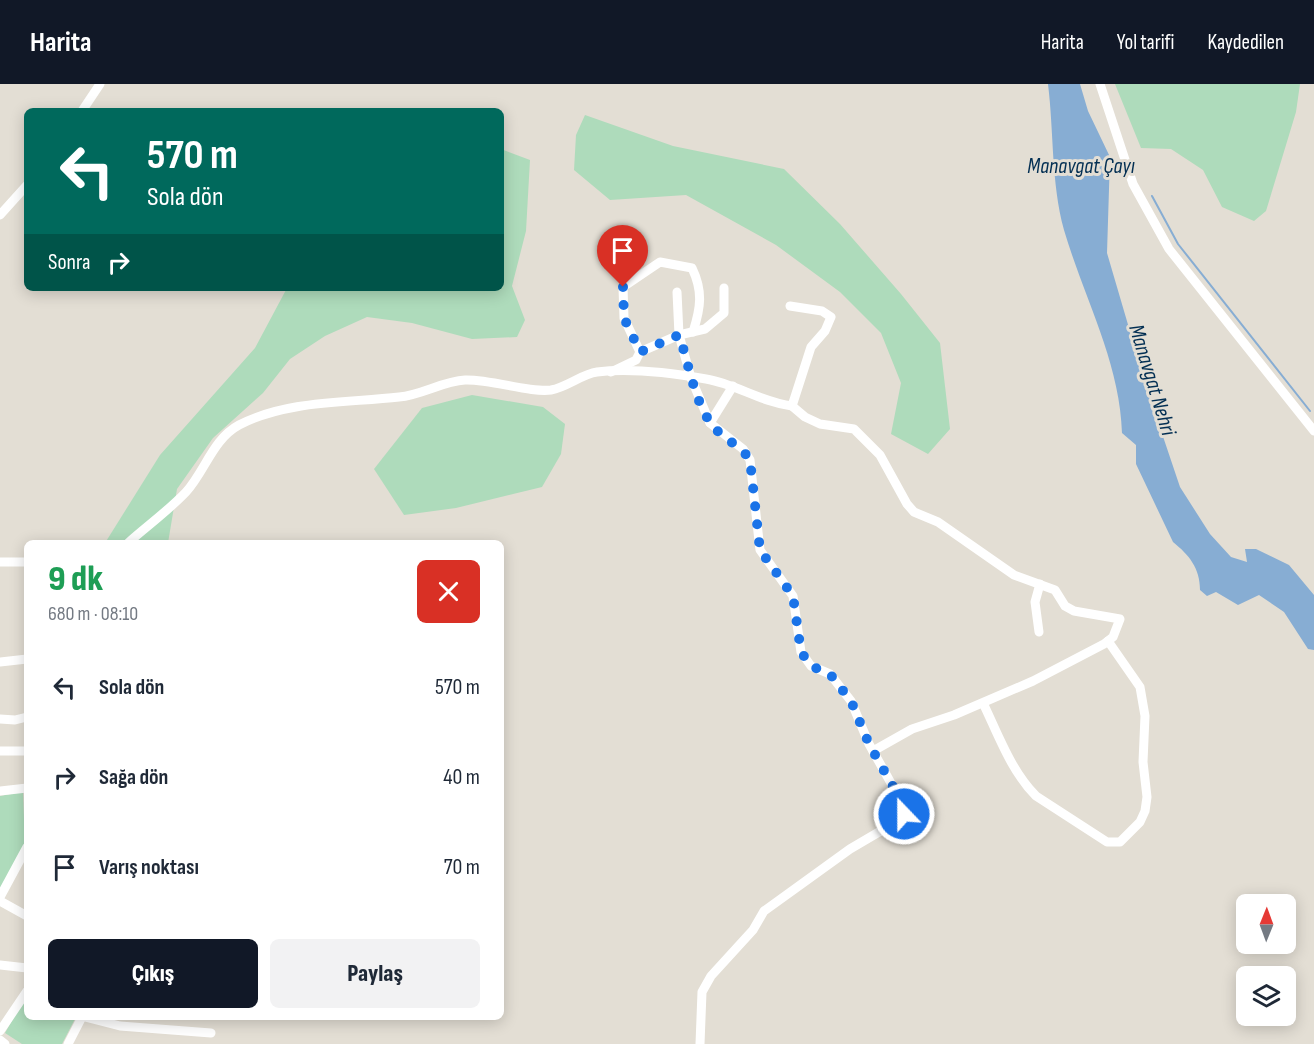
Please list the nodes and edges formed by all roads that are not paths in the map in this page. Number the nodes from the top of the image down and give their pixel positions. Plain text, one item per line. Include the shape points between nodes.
1 (100, 84) edge
2 (1100, 84) edge
3 (84, 108) edge
4 (24, 188) edge
5 (0, 215) edge
6 (724, 288) dead end
7 (677, 292) dead end
8 (790, 306) dead end
9 (693, 332) junction
10 (679, 335) junction
11 (640, 352) junction
12 (609, 373) junction
13 (692, 378) junction
14 (733, 386) junction
15 (792, 406) junction
16 (710, 423) junction
17 (1314, 431) edge
18 (131, 540) edge
19 (0, 562) edge
20 (24, 562) edge
21 (1040, 584) junction
22 (1039, 632) dead end
23 (1108, 640) junction
24 (24, 659) edge
25 (0, 663) edge
26 (983, 703) junction
27 (24, 718) edge
28 (0, 719) edge
29 (873, 750) junction
30 (0, 751) edge
31 (24, 751) edge
32 (24, 788) edge
33 (0, 791) edge
34 (24, 853) edge
35 (0, 899) edge
36 (24, 914) edge
37 (0, 965) edge
38 (24, 968) edge
39 (24, 995) edge
40 (81, 1020) edge
41 (95, 1020) edge
42 (0, 1031) edge
43 (211, 1033) dead end
44 (0, 1040) edge
45 (5, 1044) edge
46 (68, 1044) edge
47 (700, 1044) edge

1 - 3 street
2 - 17 street via 1133,184 1169,249
4 - 5 street
6 - 9 street via 724,314 705,329
7 - 10 street
8 - 15 street via 822,311 831,317 825,332 811,346
9 - 10 street
9 - 11 street via 702,295 697,278 692,268 660,262 623,287 624,318
10 - 11 street
10 - 13 street
11 - 12 street via 636,360
12 - 13 street
12 - 18 street via 596,372 549,390 465,380 401,397 369,398 261,416 237,426 206,460 186,492
13 - 14 street
13 - 16 street
14 - 15 street via 776,404
14 - 16 street
15 - 21 street via 820,424 854,429 880,455 914,512 938,522 1014,575
16 - 29 street via 743,449 750,460 760,550 793,596 801,652 811,666 830,674 851,701
19 - 20 street
21 - 22 street via 1035,602
21 - 23 street via 1055,590 1065,606 1074,611 1120,619
23 - 26 street
23 - 26 street via 1140,687 1144,716 1143,762 1148,797 1140,822 1120,842 1107,842 1031,791 1009,757
24 - 25 street
26 - 29 street via 912,729
27 - 28 street
29 - 47 street via 905,808 904,814 764,911 702,992
30 - 31 street
32 - 33 street
34 - 35 street
35 - 36 street
37 - 38 street
39 - 42 street
40 - 46 street
41 - 43 street via 120,1026
44 - 45 street

